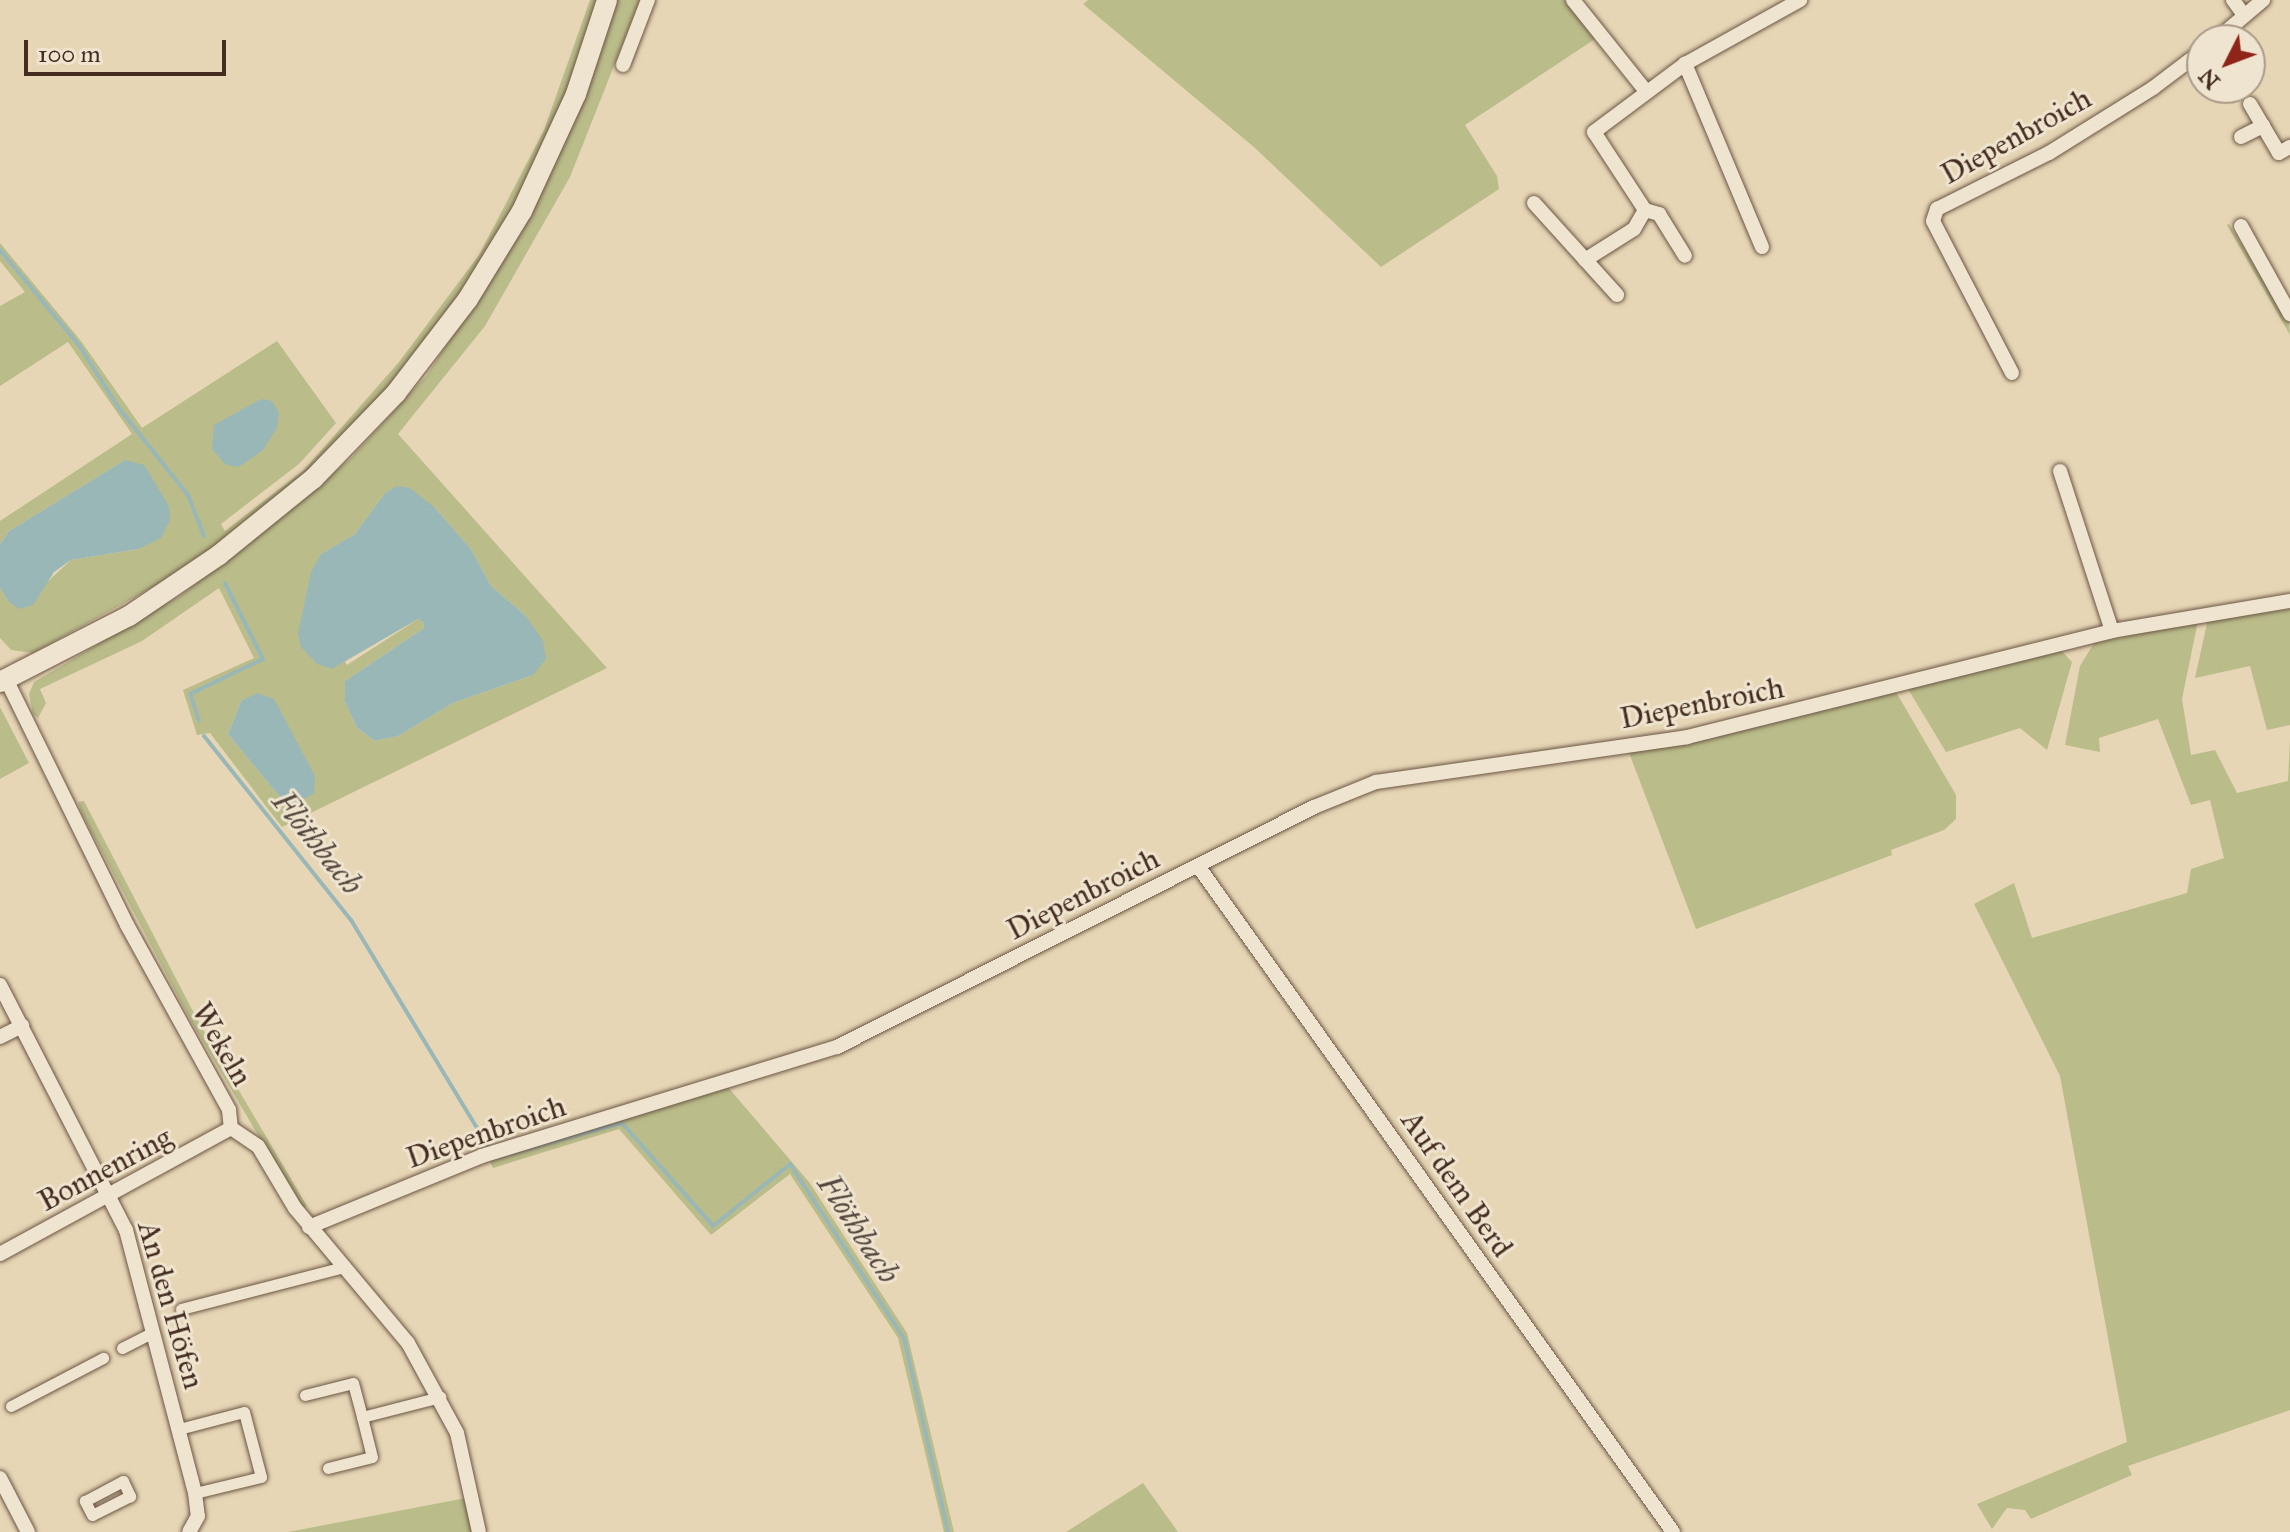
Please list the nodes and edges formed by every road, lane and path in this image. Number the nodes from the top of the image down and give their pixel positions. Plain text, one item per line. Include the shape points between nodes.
1 (607, 0) edge
2 (648, 0) edge
3 (1573, 0) edge
4 (1800, 0) edge
5 (2233, 0) edge
6 (2263, 0) edge
7 (2243, 14) junction
8 (2233, 24) edge
9 (2186, 63) edge
10 (1685, 64) junction
11 (623, 65) dead end
12 (1646, 91) junction
13 (2250, 104) dead end
14 (2263, 126) junction
15 (2241, 137) dead end
16 (2290, 147) edge
17 (1534, 203) dead end
18 (1645, 210) junction
19 (2241, 226) dead end
20 (1762, 247) dead end
21 (1685, 256) dead end
22 (1585, 260) junction
23 (1617, 295) dead end
24 (2290, 314) edge
25 (2012, 373) dead end
26 (2060, 471) dead end
27 (2290, 601) edge
28 (2112, 631) junction
29 (3, 681) edge
30 (1198, 866) junction
31 (0, 985) edge
32 (22, 1026) junction
33 (0, 1037) edge
34 (231, 1128) junction
35 (111, 1195) junction
36 (309, 1227) junction
37 (0, 1254) edge
38 (343, 1267) junction
39 (181, 1309) dead end
40 (153, 1332) junction
41 (122, 1348) dead end
42 (103, 1358) dead end
43 (305, 1395) dead end
44 (440, 1397) junction
45 (11, 1406) dead end
46 (362, 1417) junction
47 (179, 1429) junction
48 (328, 1468) dead end
49 (0, 1478) edge
50 (195, 1493) junction
51 (28, 1532) edge
52 (189, 1532) edge
53 (479, 1532) edge
54 (1673, 1532) edge

1 - 29 main road via 566,118 513,228 451,324 396,393 313,479 219,555 129,616
2 - 11 street
3 - 12 street
4 - 10 street
5 - 7 street
6 - 7 street
7 - 8 street
9 - 25 street, Diepenbroich via 2049,153 1937,209 1933,221
10 - 12 street
10 - 20 street
12 - 18 street via 1636,105 1594,132
13 - 14 street
14 - 15 street
14 - 16 street via 2279,153
17 - 22 street
18 - 21 street via 1659,214
18 - 22 street via 1634,229
19 - 24 street
22 - 23 street
26 - 28 street
27 - 28 street
28 - 30 street, Diepenbroich via 1687,737 1376,782
29 - 34 street, Wekeln via 127,925 229,1110
30 - 36 street, Diepenbroich via 837,1047 482,1156
30 - 54 street, Auf dem Berd
31 - 32 street, An den Höfen
32 - 33 street
32 - 35 street, An den Höfen
34 - 35 street, Bonnenring
34 - 36 street, Wekeln via 258,1146
35 - 37 street, Bonnenring
35 - 40 street, An den Höfen via 126,1230
36 - 38 street, Wekeln
38 - 39 street, An den Höfen
38 - 44 street, Wekeln via 408,1343
40 - 41 street
40 - 47 street, An den Höfen
42 - 45 street
43 - 46 street via 353,1383
44 - 46 street
44 - 53 street, Wekeln via 457,1433
46 - 48 street via 372,1457
47 - 50 street, An den Höfen
47 - 50 street, An den Höfen via 244,1412 261,1477
49 - 51 street
50 - 52 street, An den Höfen via 198,1516

